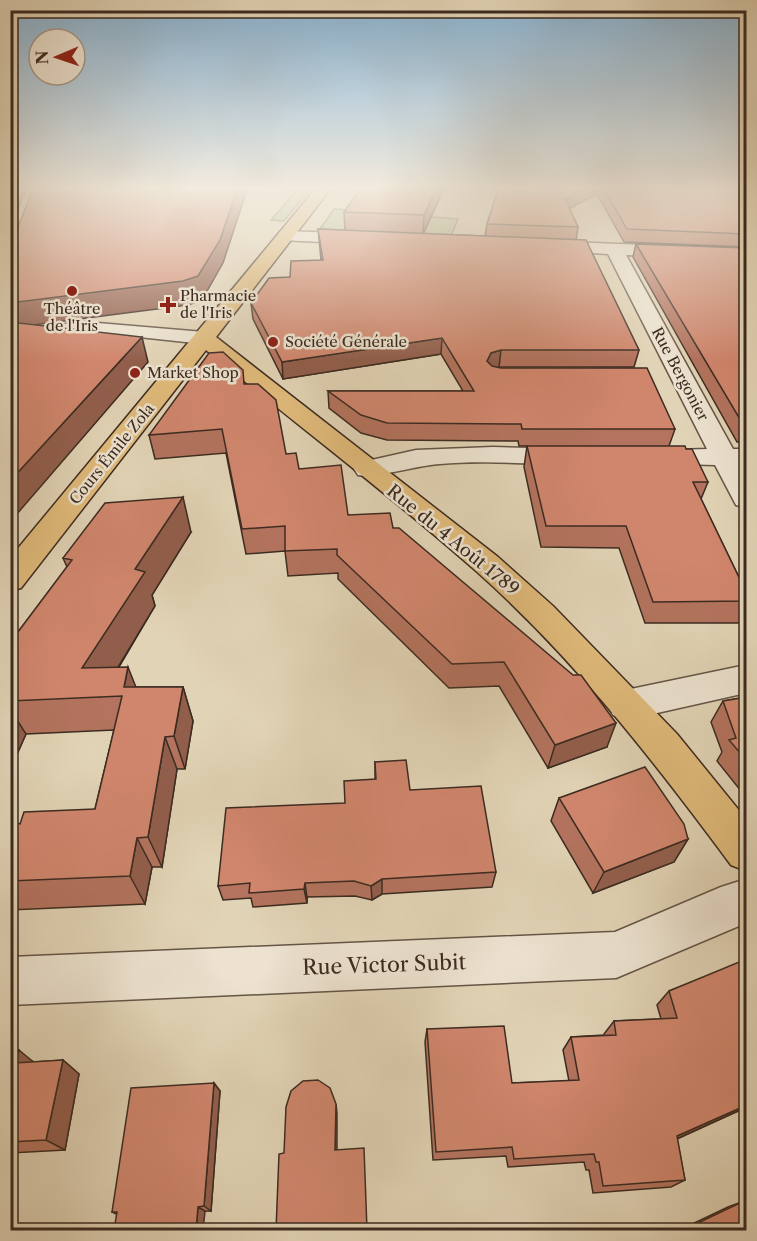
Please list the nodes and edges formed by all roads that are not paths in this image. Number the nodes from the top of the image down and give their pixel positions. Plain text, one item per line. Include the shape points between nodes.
1 (279, 245) edge
2 (528, 246) edge
3 (614, 249) junction
4 (747, 254) edge
5 (10, 337) edge
6 (204, 338) junction
7 (655, 376) dead end
8 (681, 376) junction
9 (595, 457) edge
10 (631, 457) edge
11 (735, 457) edge
12 (367, 469) junction
13 (747, 499) edge
14 (10, 580) edge
15 (747, 679) edge
16 (626, 705) junction
17 (747, 851) edge
18 (747, 901) edge
19 (10, 981) edge

1 - 6 main road, Cours Émile Zola
2 - 3 street
3 - 4 street
3 - 8 street, Rue Bergonier
5 - 6 street via 95,328
6 - 12 main road, Rue du 4 Août 1789
6 - 14 main road, Cours Émile Zola
7 - 8 street
8 - 11 street, Rue Bergonier
9 - 12 street via 428,456
10 - 11 street
11 - 13 street, Rue Bergonier
12 - 16 main road, Rue du 4 Août 1789 via 487,564 541,614
15 - 16 street
16 - 17 main road, Rue du 4 Août 1789 via 664,745
18 - 19 street, Rue Victor Subit via 616,955

